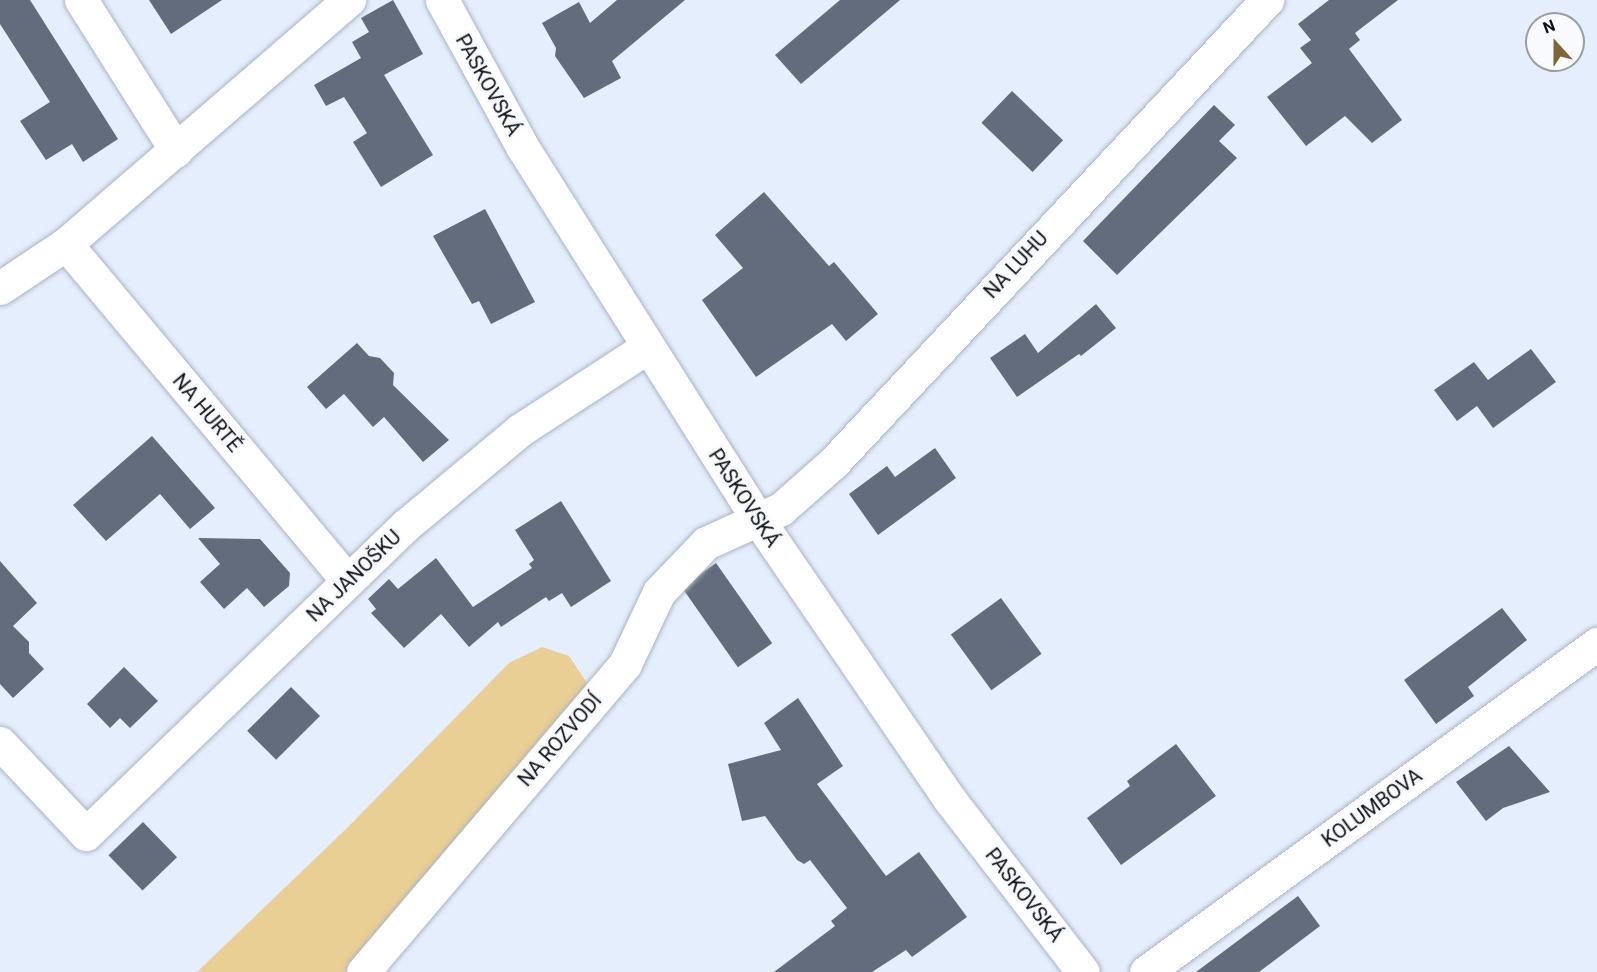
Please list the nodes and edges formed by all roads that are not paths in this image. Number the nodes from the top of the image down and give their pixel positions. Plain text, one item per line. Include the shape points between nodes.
1 (81, 0) edge
2 (349, 0) edge
3 (442, 0) edge
4 (1267, 0) edge
5 (176, 150) junction
6 (66, 244) junction
7 (0, 288) edge
8 (646, 348) junction
9 (757, 518) junction
10 (348, 582) junction
11 (1597, 644) edge
12 (0, 743) edge
13 (363, 972) edge
14 (1083, 972) edge
15 (1146, 972) edge

1 - 5 street
2 - 5 street
3 - 8 street, PASKOVSKÁ via 523,148
4 - 9 street, NA LUHU via 833,463 781,509
5 - 6 street
6 - 7 street
6 - 10 street, NA HURTĚ
8 - 9 street, PASKOVSKÁ
8 - 10 street, NA JANOŠKU via 520,430 406,525
9 - 13 street, NA ROZVODÍ via 706,543 659,592 625,664
9 - 14 street, PASKOVSKÁ via 950,800
10 - 12 street, NA JANOŠKU via 86,834
11 - 15 street, KOLUMBOVA

